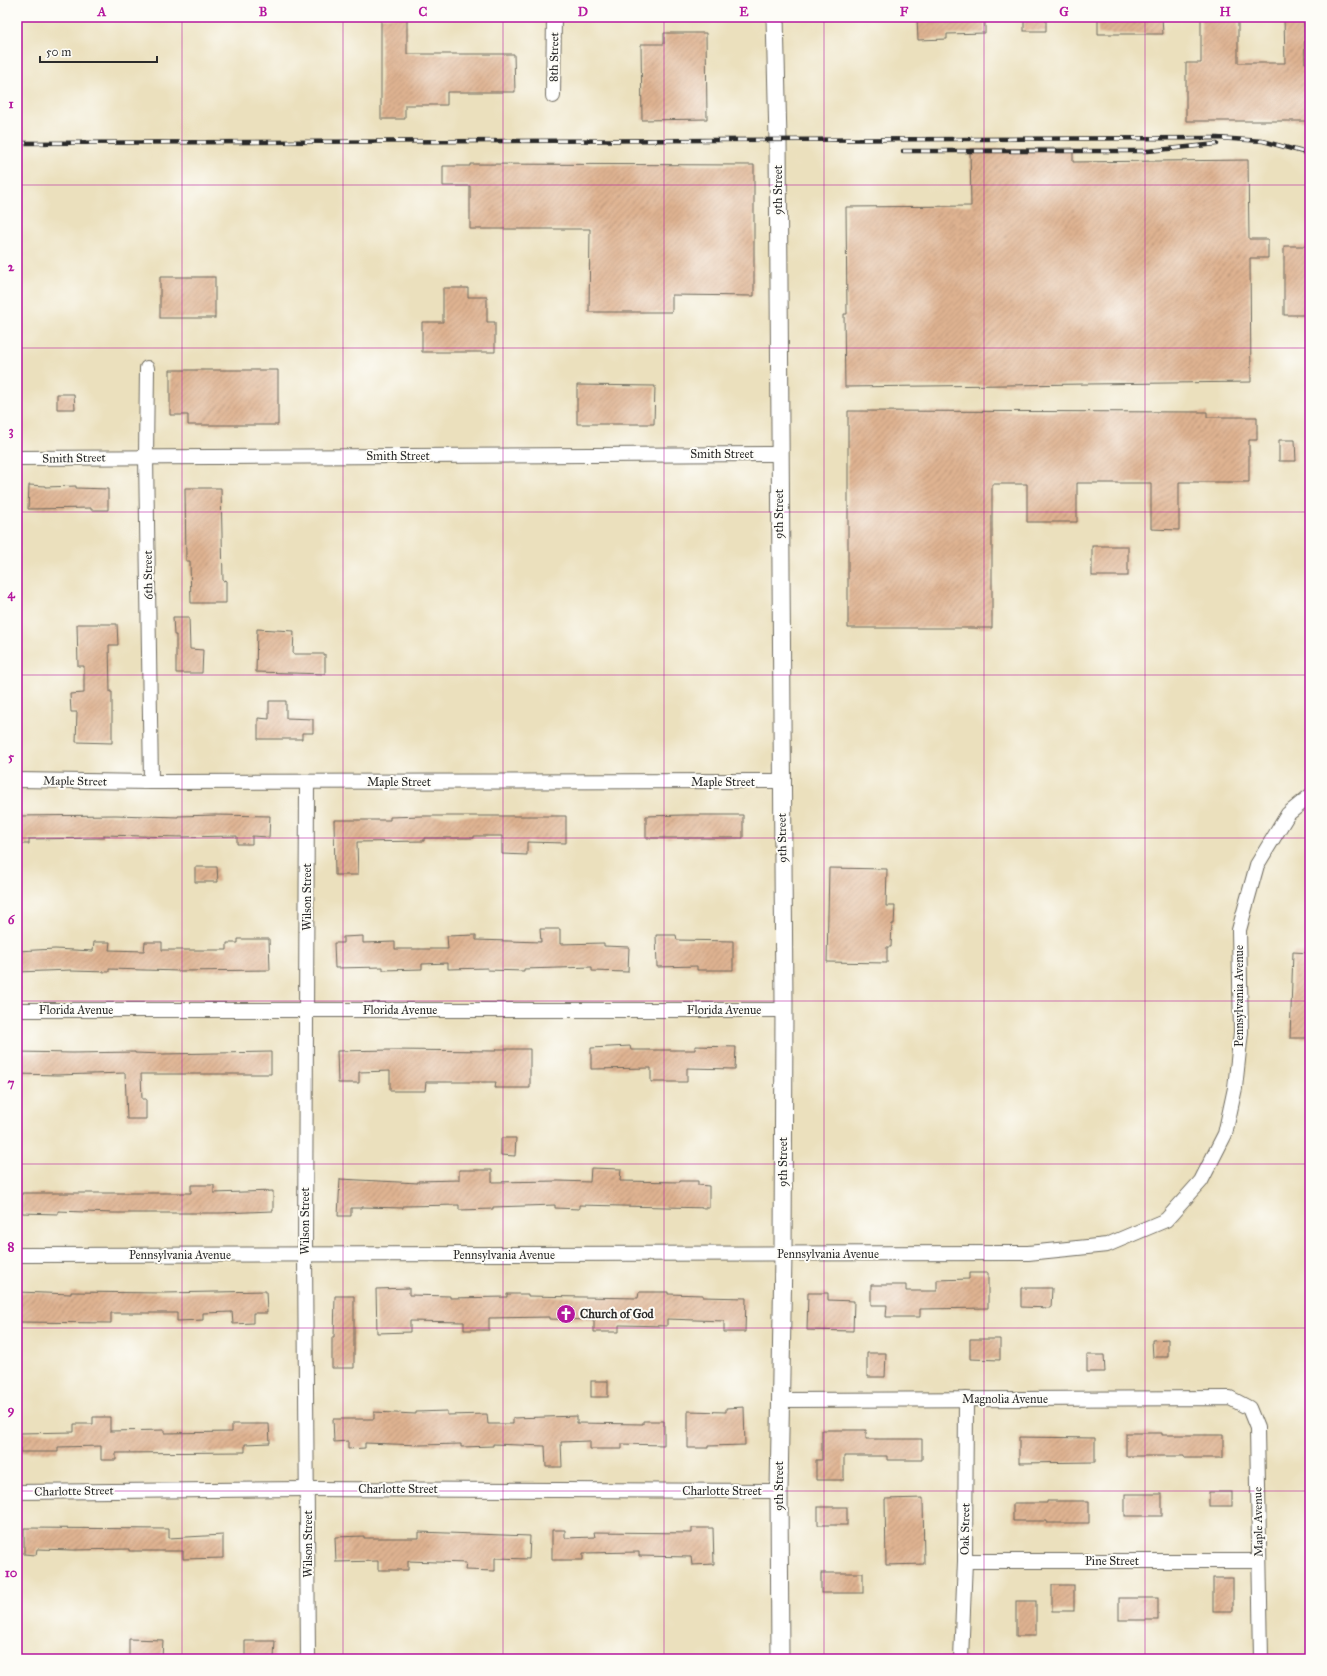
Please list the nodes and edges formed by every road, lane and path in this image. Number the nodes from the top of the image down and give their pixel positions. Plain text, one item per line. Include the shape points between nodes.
1 (554, 17) edge
2 (775, 17) edge
3 (553, 96) dead end
4 (147, 368) dead end
5 (779, 454) junction
6 (146, 457) junction
7 (17, 458) edge
8 (17, 780) edge
9 (151, 782) junction
10 (307, 782) junction
11 (781, 782) junction
12 (1310, 796) edge
13 (17, 1010) edge
14 (307, 1010) junction
15 (784, 1010) junction
16 (783, 1254) junction
17 (17, 1255) edge
18 (305, 1255) junction
19 (1230, 1398) joint
20 (966, 1399) junction
21 (780, 1400) junction
22 (307, 1489) junction
23 (779, 1491) junction
24 (17, 1492) edge
25 (965, 1561) junction
26 (1258, 1561) junction
27 (308, 1659) edge
28 (780, 1659) edge
29 (961, 1659) edge
30 (1261, 1659) edge

1 - 3 street, 8th Street
2 - 5 street, 9th Street
4 - 6 street, 6th Street
5 - 6 street, Smith Street
5 - 11 street, 9th Street
6 - 7 street, Smith Street
6 - 9 street, 6th Street
8 - 9 street, Maple Street
9 - 10 street, Maple Street
10 - 11 street, Maple Street
10 - 14 street, Wilson Street
11 - 15 street, 9th Street
12 - 16 street, Pennsylvania Avenue via 1288,814 1257,865 1239,930 1241,1032 1235,1088 1225,1134 1201,1181 1166,1220 1107,1245 1028,1253
13 - 14 street, Florida Avenue
14 - 15 street, Florida Avenue
14 - 18 street, Wilson Street
15 - 16 street, 9th Street
16 - 18 street, Pennsylvania Avenue
16 - 21 street, 9th Street
17 - 18 street, Pennsylvania Avenue
18 - 22 street, Wilson Street
19 - 20 street, Magnolia Avenue
19 - 26 street, Maple Avenue via 1249,1408 1257,1428
20 - 21 street, Magnolia Avenue
20 - 25 street, Oak Street
21 - 23 street, 9th Street
22 - 23 street, Charlotte Street
22 - 24 street, Charlotte Street
22 - 27 street, Wilson Street
23 - 28 street, 9th Street
25 - 26 street, Pine Street
25 - 29 street, Oak Street
26 - 30 street, Maple Avenue

